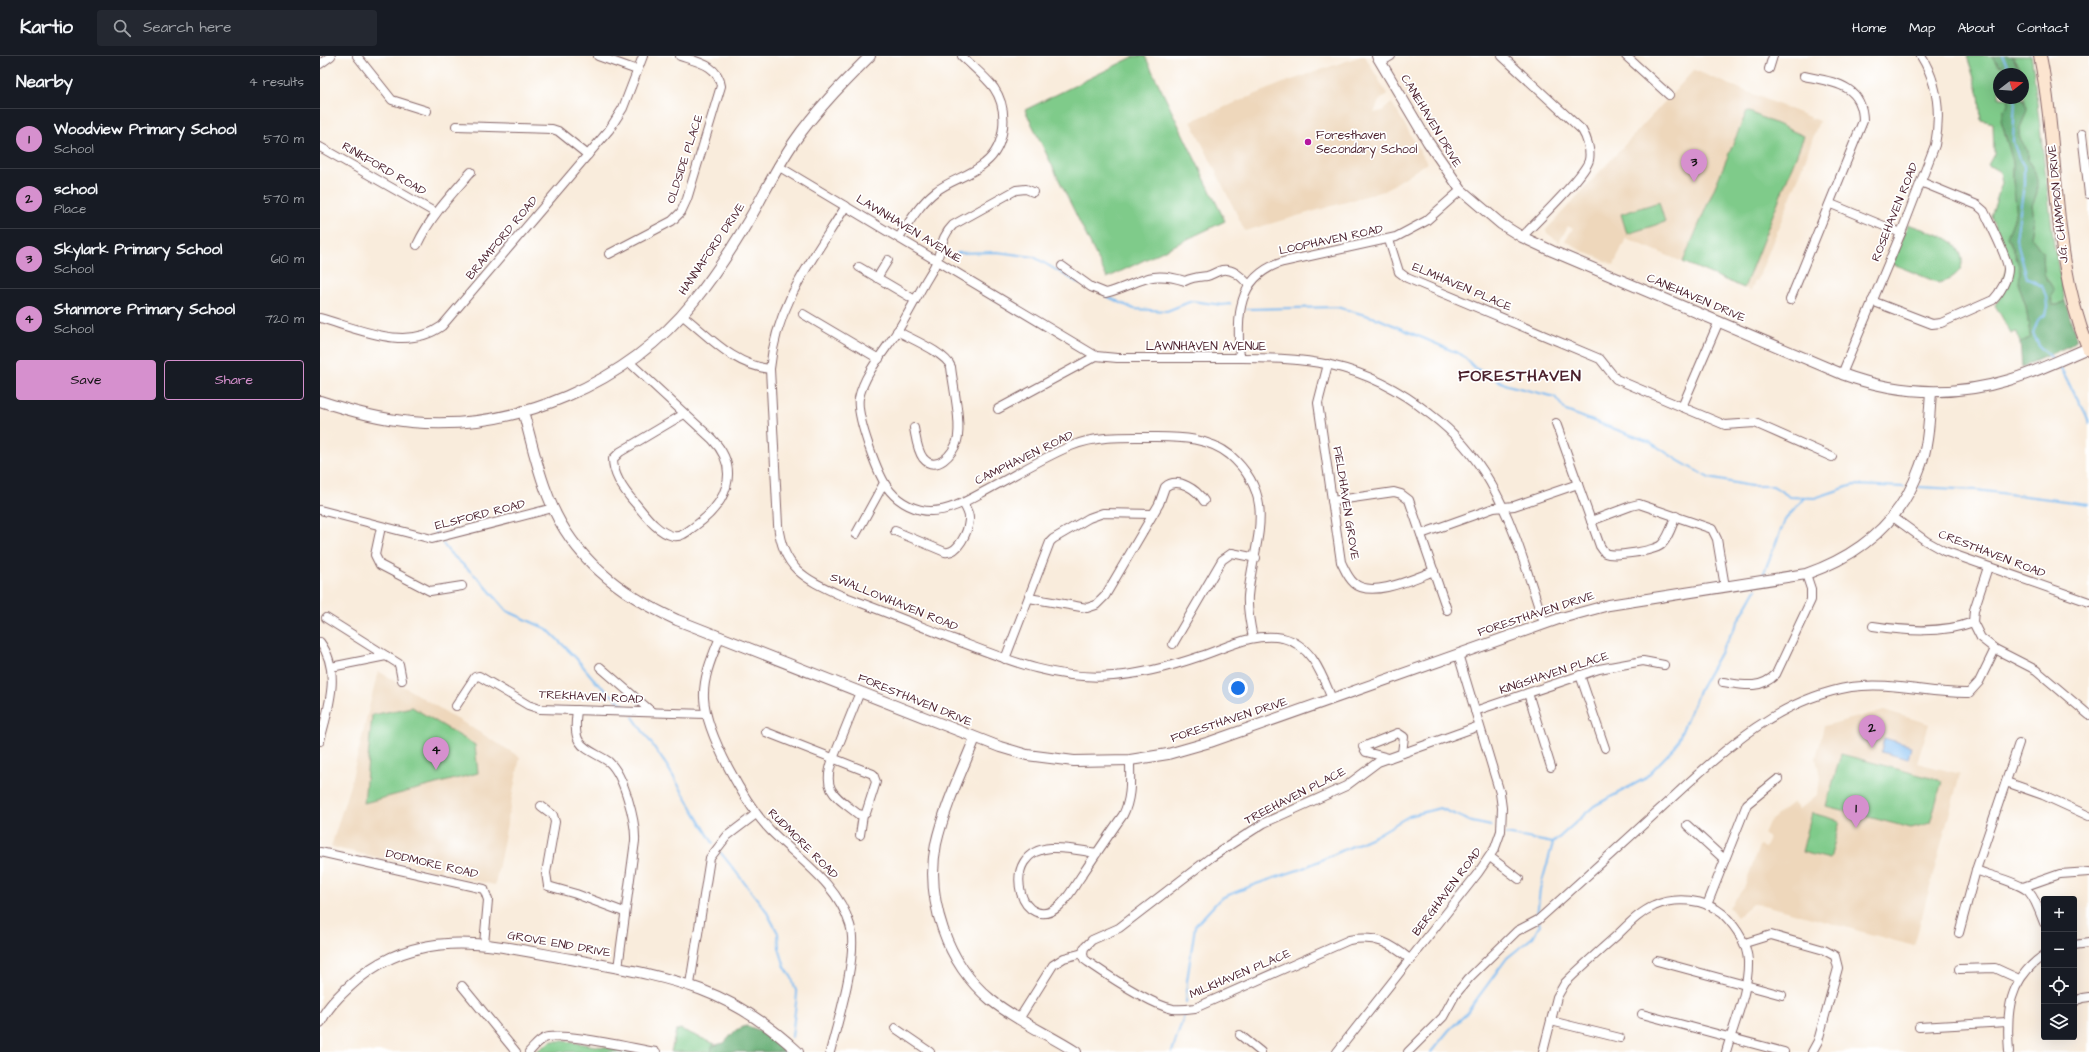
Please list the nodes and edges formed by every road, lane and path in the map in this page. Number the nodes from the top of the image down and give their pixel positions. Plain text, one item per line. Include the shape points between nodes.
1 (331, 56) edge
2 (357, 56) edge
3 (598, 56) edge
4 (643, 56) edge
5 (680, 56) edge
6 (870, 56) edge
7 (962, 56) edge
8 (1391, 56) edge
9 (1502, 56) edge
10 (1626, 56) edge
11 (1773, 56) edge
12 (1921, 56) edge
13 (2040, 56) edge
14 (1379, 59) edge
15 (320, 64) edge
16 (1769, 69) dead end
17 (637, 70) junction
18 (1804, 76) dead end
19 (1669, 94) dead end
20 (426, 111) dead end
21 (456, 126) dead end
22 (2082, 134) dead end
23 (320, 147) edge
24 (588, 155) junction
25 (778, 166) junction
26 (471, 172) dead end
27 (1921, 182) junction
28 (1461, 190) junction
29 (1034, 192) dead end
30 (2089, 194) edge
31 (1830, 204) junction
32 (846, 206) junction
33 (436, 213) junction
34 (1901, 233) junction
35 (899, 237) junction
36 (1522, 237) junction
37 (1389, 240) junction
38 (417, 245) dead end
39 (609, 254) dead end
40 (888, 260) dead end
41 (937, 260) junction
42 (1062, 266) dead end
43 (858, 267) dead end
44 (877, 278) junction
45 (1249, 285) junction
46 (915, 300) junction
47 (1790, 300) dead end
48 (1872, 301) junction
49 (802, 314) dead end
50 (682, 315) junction
51 (320, 318) edge
52 (1719, 321) junction
53 (897, 331) junction
54 (2089, 349) edge
55 (1096, 356) junction
56 (1240, 358) junction
57 (879, 359) junction
58 (629, 362) junction
59 (1328, 364) junction
60 (770, 369) junction
61 (1842, 374) junction
62 (1931, 392) junction
63 (320, 401) edge
64 (1682, 407) junction
65 (998, 409) dead end
66 (523, 411) junction
67 (684, 414) junction
68 (1556, 423) dead end
69 (914, 428) dead end
70 (1832, 457) dead end
71 (884, 483) junction
72 (1578, 484) junction
73 (1204, 501) dead end
74 (1332, 501) junction
75 (963, 503) junction
76 (1502, 506) junction
77 (553, 508) junction
78 (320, 510) edge
79 (1152, 514) junction
80 (1676, 516) junction
81 (1893, 517) junction
82 (1591, 521) junction
83 (381, 527) junction
84 (895, 531) dead end
85 (856, 534) dead end
86 (1421, 534) junction
87 (1256, 558) junction
88 (1988, 567) junction
89 (1434, 571) junction
90 (1806, 574) junction
91 (462, 586) dead end
92 (1725, 587) junction
93 (1029, 598) junction
94 (2089, 602) edge
95 (1448, 610) dead end
96 (326, 618) dead end
97 (1973, 622) junction
98 (1544, 623) junction
99 (1873, 626) dead end
100 (720, 637) junction
101 (1253, 638) junction
102 (320, 642) edge
103 (1172, 644) dead end
104 (1995, 648) junction
105 (1458, 654) junction
106 (386, 656) junction
107 (1005, 659) junction
108 (1664, 665) dead end
109 (332, 667) junction
110 (600, 667) dead end
111 (1580, 675) junction
112 (402, 680) dead end
113 (1722, 682) dead end
114 (860, 692) junction
115 (1528, 693) junction
116 (1332, 699) junction
117 (456, 706) dead end
118 (577, 710) junction
119 (1475, 711) junction
120 (652, 712) junction
121 (706, 714) junction
122 (2089, 715) edge
123 (1479, 726) junction
124 (766, 732) dead end
125 (975, 738) junction
126 (320, 741) edge
127 (2019, 742) dead end
128 (1605, 748) dead end
129 (1402, 753) junction
130 (1389, 758) junction
131 (833, 759) junction
132 (1130, 760) junction
133 (1551, 767) dead end
134 (1778, 779) dead end
135 (2006, 782) junction
136 (541, 806) dead end
137 (756, 814) junction
138 (863, 815) junction
139 (2089, 816) edge
140 (1687, 825) dead end
141 (860, 835) dead end
142 (320, 852) edge
143 (1097, 853) junction
144 (1490, 857) junction
145 (1724, 859) junction
146 (1976, 870) junction
147 (2089, 872) edge
148 (1519, 878) dead end
149 (2023, 887) junction
150 (1707, 905) junction
151 (624, 912) junction
152 (2041, 915) edge
153 (1959, 933) dead end
154 (1745, 943) junction
155 (2089, 943) edge
156 (484, 944) junction
157 (2077, 945) edge
158 (1083, 955) junction
159 (2041, 957) edge
160 (1410, 960) junction
161 (1657, 961) dead end
162 (618, 968) junction
163 (1959, 969) dead end
164 (2019, 979) junction
165 (690, 984) junction
166 (1746, 985) junction
167 (462, 986) dead end
168 (1782, 995) dead end
169 (2089, 998) edge
170 (2077, 1000) edge
171 (1642, 1014) dead end
172 (321, 1015) edge
173 (1019, 1019) junction
174 (1551, 1021) junction
175 (2008, 1022) junction
176 (1918, 1027) dead end
177 (895, 1028) dead end
178 (1240, 1036) dead end
179 (1730, 1037) junction
180 (1620, 1038) dead end
181 (516, 1052) edge
182 (529, 1052) edge
183 (656, 1052) edge
184 (798, 1052) edge
185 (830, 1052) edge
186 (930, 1052) edge
187 (1076, 1052) edge
188 (1261, 1052) edge
189 (1337, 1052) edge
190 (1408, 1052) edge
191 (1543, 1052) edge
192 (1726, 1052) edge
193 (1784, 1052) edge
194 (1812, 1052) edge
195 (2009, 1052) edge

1 - 15 street
2 - 20 street via 392,100
3 - 17 street
4 - 17 street, BRAMFORD ROAD
5 - 39 street, OLDSIDE PLACE via 712,68 717,73 721,86 687,199 681,212 672,221
6 - 25 street, HANNAFORD DRIVE via 823,104
7 - 35 street via 994,88 999,98 1004,118 1000,142 995,154 986,163 934,193 916,212
8 - 14 street
9 - 36 street via 1582,130 1589,151 1589,158 1582,173
10 - 19 street
11 - 16 street
12 - 27 street, ROSEHAVEN ROAD via 1935,88 1938,120 1935,144
13 - 54 main road, J.G. CHAMPION DRIVE via 2066,269
14 - 28 street, CANEHAVEN DRIVE via 1428,142
17 - 24 street, BRAMFORD ROAD via 615,122
18 - 31 street via 1847,87 1858,99 1863,113 1860,132
21 - 24 street via 552,129
22 - 30 street
23 - 33 street, RINKFORD ROAD
24 - 51 street, BRAMFORD ROAD via 459,308 436,331 418,338 400,339
25 - 32 street, LAWNHAVEN AVENUE
25 - 50 street, HANNAFORD DRIVE via 726,256
26 - 33 street
27 - 34 street, ROSEHAVEN ROAD
27 - 48 street via 1977,205 1984,211 2007,265 2006,276 1993,300 1941,323 1929,323
28 - 36 street, CANEHAVEN DRIVE via 1486,213
28 - 37 street, LOOPHAVEN ROAD via 1426,221
29 - 41 street, CAMPHAVEN ROAD via 1026,189 1016,190 953,225 943,238
31 - 34 street
31 - 47 street
32 - 35 street, LAWNHAVEN AVENUE
32 - 60 street, SWALLOWHAVEN ROAD via 787,303 772,347
33 - 38 street
34 - 48 street, ROSEHAVEN ROAD
35 - 41 street, LAWNHAVEN AVENUE
36 - 52 street, CANEHAVEN DRIVE
37 - 45 street, LOOPHAVEN ROAD via 1270,266
37 - 64 street, ELMHAVEN PLACE via 1402,274 1600,359 1616,379
40 - 44 street
41 - 46 street, CAMPHAVEN ROAD
41 - 55 street, LAWNHAVEN AVENUE
42 - 45 street via 1091,287 1106,293 1152,276 1162,275 1185,281 1223,270 1238,274
43 - 44 street
44 - 46 street
45 - 56 street, LOOPHAVEN ROAD via 1238,323
46 - 53 street, CAMPHAVEN ROAD
48 - 61 street, ROSEHAVEN ROAD
49 - 57 street
50 - 58 street, HANNAFORD DRIVE
50 - 60 street via 737,360
52 - 61 street, CANEHAVEN DRIVE
52 - 64 street
53 - 57 street, CAMPHAVEN ROAD
53 - 69 street via 940,355 951,367 957,425 957,440 953,452 940,462 928,462 918,446
54 - 62 street, CANEHAVEN DRIVE via 1990,385
55 - 56 street, LAWNHAVEN AVENUE
55 - 65 street
56 - 59 street, LAWNHAVEN AVENUE via 1287,358
57 - 71 street, CAMPHAVEN ROAD via 862,390 859,408
58 - 66 street, HANNAFORD DRIVE via 586,387
58 - 67 street
59 - 74 street, FIELDHAVEN GROVE via 1318,403
59 - 76 street, LAWNHAVEN AVENUE via 1352,370 1387,385 1436,418 1477,463
60 - 107 street, SWALLOWHAVEN ROAD via 778,525 782,548 794,569 813,583 840,595
61 - 62 street, CANEHAVEN DRIVE via 1875,385
62 - 81 street, FORESTHAVEN DRIVE via 1928,434 1921,466
63 - 66 street, HANNAFORD DRIVE via 364,414 413,422 466,421
64 - 70 street, ELMHAVEN PLACE via 1725,425 1756,423
66 - 77 street, FORESTHAVEN DRIVE via 542,481
67 - 67 street via 719,446 726,459 728,482 714,510 687,532 676,536 660,529 632,500 615,473 613,459 620,452
68 - 72 street
71 - 75 street, CAMPHAVEN ROAD via 902,502 920,510 940,510
71 - 85 street
72 - 76 street via 1519,504
72 - 82 street
73 - 79 street via 1193,489 1176,483 1170,484 1163,489 1159,504
74 - 86 street via 1394,492 1401,494 1409,500
74 - 89 street, FIELDHAVEN GROVE via 1341,562 1355,584 1361,588 1374,590
75 - 84 street via 969,521 959,546 952,552 945,552
75 - 87 street, CAMPHAVEN ROAD via 1058,453 1085,442 1117,438 1192,439 1215,446 1228,454 1244,470 1251,482 1259,506 1260,534
76 - 86 street
76 - 98 street, LAWNHAVEN AVENUE
77 - 83 street, ELSFORD ROAD via 436,539
77 - 100 street, FORESTHAVEN DRIVE via 568,535 582,553 616,586 658,612
78 - 83 street, ELSFORD ROAD
79 - 93 street via 1103,513 1058,535 1050,542
79 - 93 street via 1105,596 1096,605 1080,608
80 - 82 street via 1643,505 1635,505
80 - 82 street via 1660,547 1618,555 1608,555 1603,551
80 - 92 street via 1714,531 1718,539
81 - 88 street, CRESTHAVEN ROAD via 1936,547
81 - 90 street, FORESTHAVEN DRIVE via 1851,554 1832,565
83 - 91 street via 375,555 380,565 430,592
86 - 89 street
87 - 101 street, CAMPHAVEN ROAD via 1248,598
87 - 103 street via 1232,553 1222,560
88 - 94 street, CRESTHAVEN ROAD
88 - 97 street via 1977,599
89 - 95 street
90 - 92 street, FORESTHAVEN DRIVE
90 - 113 street via 1811,589 1811,600 1776,674 1768,682 1756,685
92 - 98 street, FORESTHAVEN DRIVE via 1609,605
93 - 107 street
96 - 106 street
97 - 99 street via 1945,629 1898,630
97 - 104 street via 1981,638
98 - 105 street, FORESTHAVEN DRIVE
100 - 114 street, FORESTHAVEN DRIVE
100 - 121 street, RUDMORE ROAD via 705,677
101 - 107 street, SWALLOWHAVEN ROAD via 1164,668 1113,676 1069,676
101 - 116 street, SWALLOWHAVEN ROAD via 1272,636 1285,639 1307,652 1320,668
102 - 109 street
104 - 122 street via 2036,670
104 - 190 street via 1979,682 1969,693 1953,694 1874,685 1852,687 1822,693 1766,720 1723,752 1538,920 1517,931 1469,978 1455,995 1443,1018
105 - 116 street, FORESTHAVEN DRIVE
105 - 119 street, BERGHAVEN ROAD
106 - 109 street
106 - 112 street via 399,664
108 - 111 street, KINGSHAVEN PLACE via 1653,661 1637,661
109 - 126 street via 331,696
110 - 120 street, TREKHAVEN ROAD
111 - 115 street, KINGSHAVEN PLACE
111 - 128 street
114 - 125 street, FORESTHAVEN DRIVE
114 - 131 street
115 - 119 street, KINGSHAVEN PLACE
115 - 133 street
116 - 132 street, FORESTHAVEN DRIVE via 1192,748
117 - 118 street, TREKHAVEN ROAD via 475,677 479,676 534,707
118 - 120 street, TREKHAVEN ROAD
118 - 151 street via 576,731 579,741 582,746 607,761 616,771 635,826
119 - 123 street, BERGHAVEN ROAD
120 - 121 street, TREKHAVEN ROAD
121 - 137 street, RUDMORE ROAD via 724,756
123 - 129 street, TREEHAVEN PLACE
123 - 144 street, BERGHAVEN ROAD via 1502,808 1501,831
124 - 131 street
125 - 132 street, FORESTHAVEN DRIVE via 1027,754 1054,759 1097,762
125 - 173 street via 940,828 936,845 934,878 938,909 948,940 969,978 991,1000
127 - 135 street
129 - 130 street, TREEHAVEN PLACE
129 - 130 street via 1404,737 1398,733 1363,746 1366,752
130 - 158 street, TREEHAVEN PLACE via 1378,762 1346,786 1277,816 1245,835 1210,858 1119,928 1092,940 1084,948
131 - 138 street via 827,777 831,789 846,805
131 - 138 street via 874,776 875,784 866,813
132 - 143 street via 1130,790 1126,808
134 - 145 street via 1748,804
135 - 139 street
135 - 146 street
136 - 151 street via 553,815 555,822 546,873 548,886
137 - 165 street via 727,836 710,858
137 - 185 street, RUDMORE ROAD via 828,885 839,898 851,926 853,936 849,972
138 - 141 street
140 - 145 street
142 - 156 street, DODMORE ROAD via 484,889 488,900
143 - 143 street via 1049,848 1027,858 1018,873 1021,894 1026,905 1038,914 1046,914 1058,907
144 - 148 street
144 - 160 street, BERGHAVEN ROAD
145 - 150 street
146 - 149 street
146 - 153 street
147 - 149 street via 2060,874
149 - 152 street via 2030,893
150 - 154 street via 1730,920
150 - 174 street via 1672,901 1642,912 1565,984 1557,997
151 - 162 street
154 - 166 street via 1748,960
154 - 194 street via 1771,935 1824,950 1835,956 1838,968 1818,1041
155 - 157 street
156 - 162 street, GROVE END DRIVE
156 - 172 street, GROVE END DRIVE via 442,943 397,955 379,964 350,985
158 - 160 street, MILKHAVEN PLACE via 1100,971 1159,1004 1174,1009 1195,1008 1349,940 1368,937 1378,939
158 - 173 street via 1064,958 1053,965
159 - 164 street
160 - 189 street, BERGHAVEN ROAD
161 - 166 street
162 - 165 street, GROVE END DRIVE
163 - 164 street via 1995,968
164 - 175 street via 2010,1002
165 - 184 street, GROVE END DRIVE via 712,992 747,1011
166 - 168 street
166 - 179 street
167 - 181 street
169 - 170 street
171 - 179 street
173 - 187 street
174 - 180 street
174 - 191 street
175 - 176 street
175 - 195 street
177 - 186 street
178 - 188 street
179 - 192 street
179 - 193 street
182 - 183 street via 541,1040 552,1036

